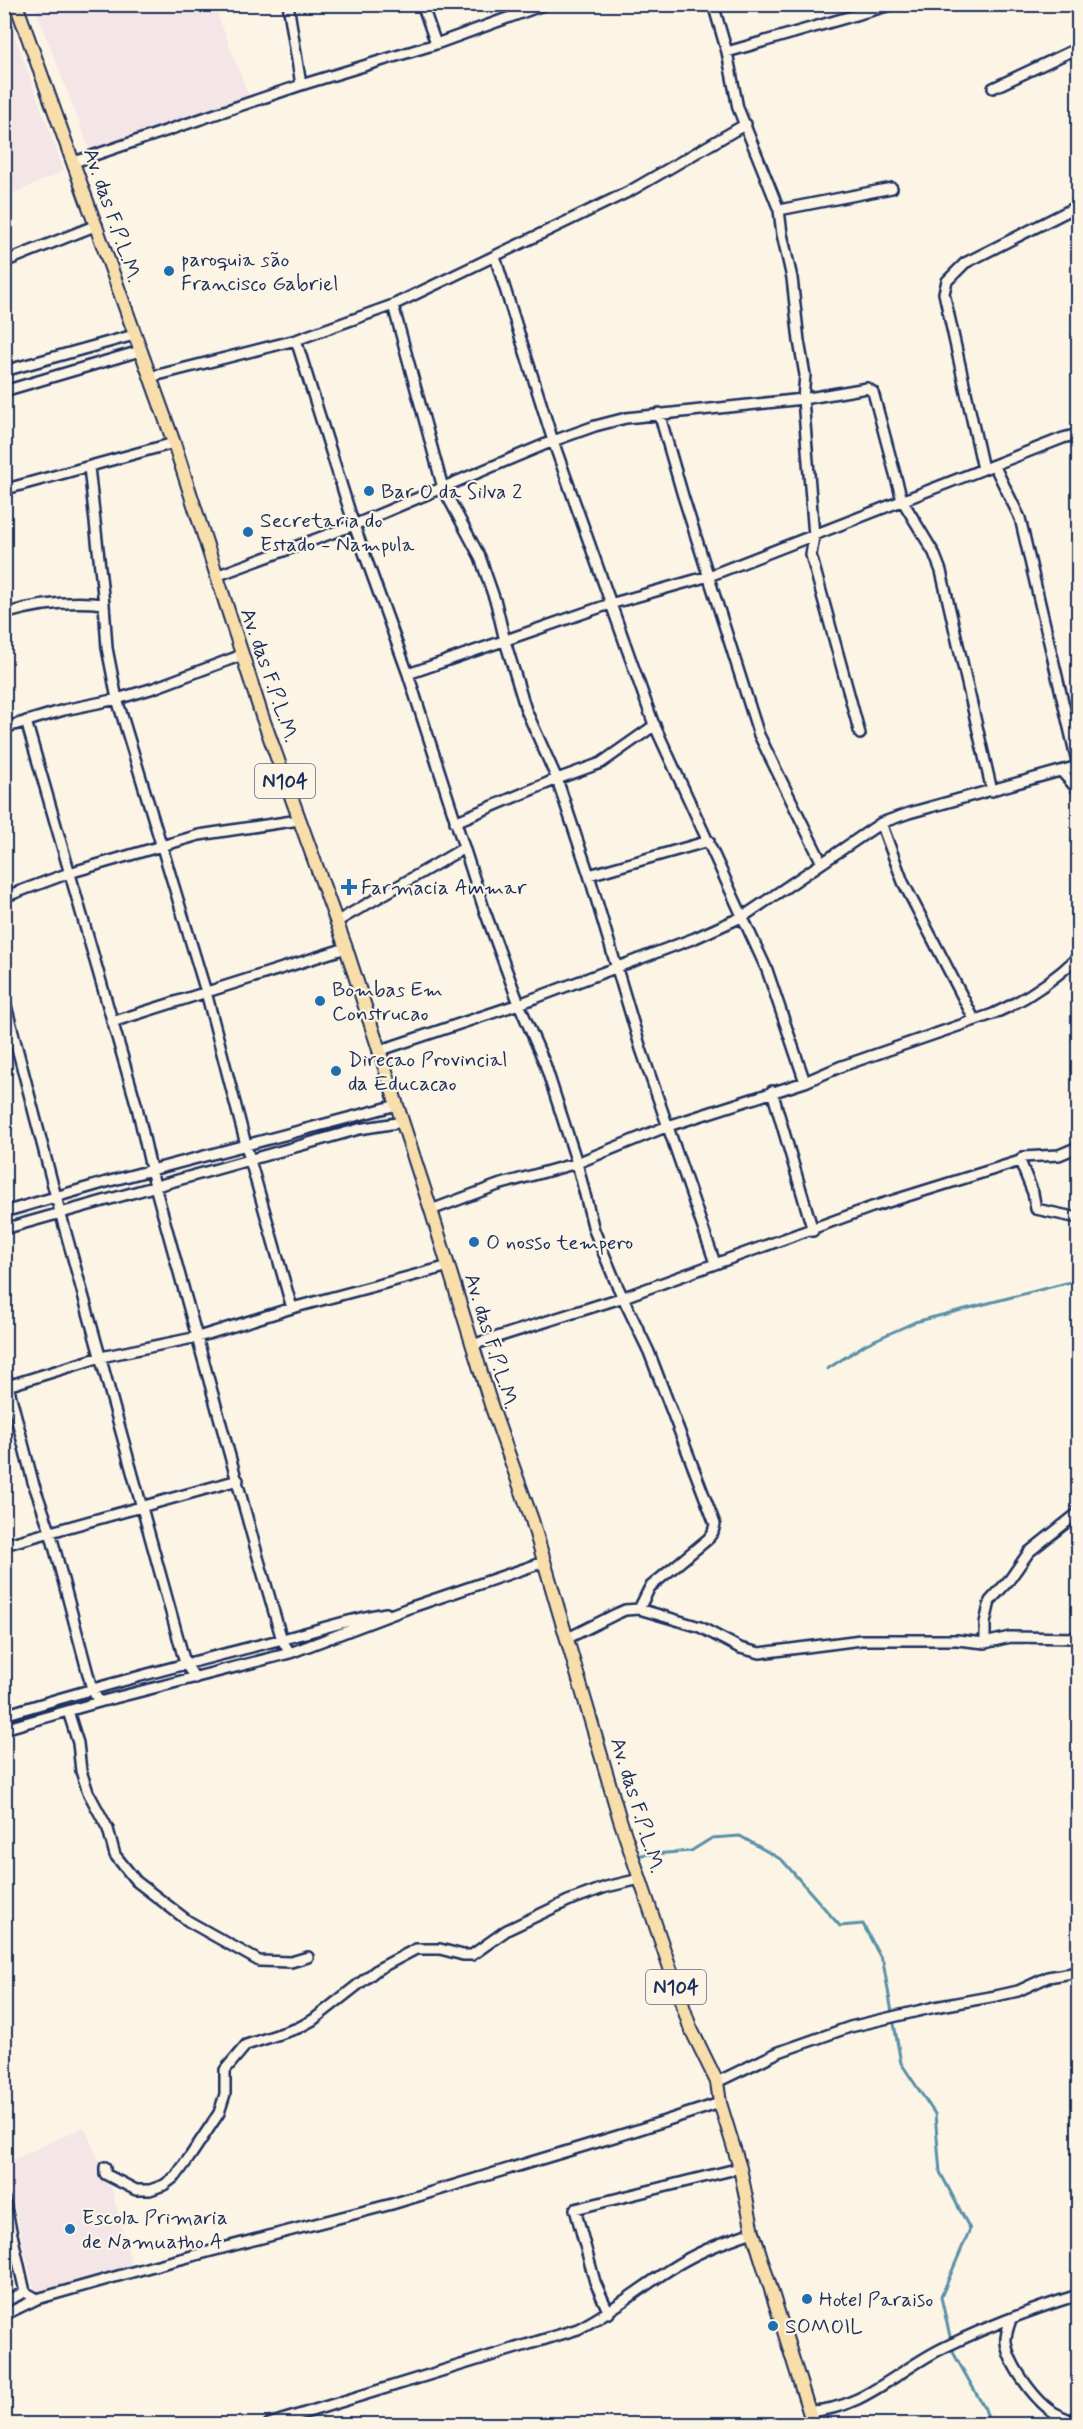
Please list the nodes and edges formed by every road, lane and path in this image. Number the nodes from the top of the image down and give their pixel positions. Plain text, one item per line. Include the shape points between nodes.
1 (16, 4) edge
2 (288, 4) edge
3 (422, 4) edge
4 (546, 4) edge
5 (713, 4) edge
6 (894, 4) edge
7 (869, 8) edge
8 (525, 9) edge
9 (436, 44) junction
10 (1078, 48) edge
11 (727, 52) junction
12 (302, 85) junction
13 (993, 88) dead end
14 (746, 124) junction
15 (74, 162) junction
16 (892, 188) dead end
17 (1078, 206) edge
18 (780, 210) junction
19 (97, 225) junction
20 (495, 257) junction
21 (4, 262) edge
22 (393, 305) junction
23 (134, 335) junction
24 (297, 340) junction
25 (140, 351) junction
26 (4, 371) edge
27 (150, 377) junction
28 (4, 391) edge
29 (803, 399) junction
30 (659, 413) junction
31 (1078, 434) edge
32 (553, 441) junction
33 (174, 443) junction
34 (994, 465) junction
35 (89, 467) junction
36 (983, 470) junction
37 (444, 488) junction
38 (4, 493) edge
39 (902, 500) junction
40 (354, 525) junction
41 (814, 536) junction
42 (216, 576) junction
43 (709, 576) junction
44 (104, 604) junction
45 (610, 604) junction
46 (4, 614) edge
47 (505, 641) junction
48 (242, 655) junction
49 (408, 674) junction
50 (117, 699) junction
51 (26, 721) junction
52 (655, 725) junction
53 (4, 728) edge
54 (860, 734) dead end
55 (1078, 766) edge
56 (1062, 772) junction
57 (557, 779) junction
58 (992, 790) junction
59 (1078, 790) edge
60 (299, 820) junction
61 (454, 822) junction
62 (881, 823) junction
63 (709, 841) junction
64 (161, 845) junction
65 (464, 848) junction
66 (822, 863) junction
67 (69, 873) junction
68 (589, 875) junction
69 (4, 897) edge
70 (744, 916) junction
71 (336, 922) junction
72 (346, 948) junction
73 (1078, 957) edge
74 (615, 968) junction
75 (206, 992) junction
76 (4, 998) edge
77 (519, 1004) junction
78 (974, 1019) junction
79 (112, 1022) junction
80 (378, 1051) junction
81 (805, 1082) junction
82 (772, 1091) junction
83 (397, 1105) junction
84 (403, 1122) junction
85 (668, 1126) junction
86 (246, 1145) junction
87 (1078, 1147) edge
88 (250, 1160) junction
89 (1020, 1161) junction
90 (577, 1162) junction
91 (151, 1170) junction
92 (154, 1186) junction
93 (56, 1197) junction
94 (431, 1210) junction
95 (4, 1212) edge
96 (60, 1212) junction
97 (1078, 1218) edge
98 (4, 1229) edge
99 (813, 1231) junction
100 (716, 1263) junction
101 (448, 1266) junction
102 (624, 1297) junction
103 (292, 1308) junction
104 (198, 1337) junction
105 (472, 1345) junction
106 (101, 1357) junction
107 (4, 1370) edge
108 (7, 1387) edge
109 (238, 1480) junction
110 (142, 1506) junction
111 (1078, 1513) edge
112 (50, 1531) junction
113 (4, 1545) edge
114 (544, 1562) junction
115 (406, 1610) junction
116 (639, 1610) junction
117 (568, 1638) junction
118 (1078, 1638) edge
119 (282, 1640) junction
120 (985, 1643) junction
121 (290, 1653) junction
122 (186, 1663) junction
123 (195, 1678) junction
124 (92, 1689) junction
125 (99, 1702) junction
126 (68, 1711) junction
127 (4, 1714) edge
128 (4, 1729) edge
129 (640, 1879) junction
130 (308, 1957) dead end
131 (1078, 1972) edge
132 (717, 2082) junction
133 (720, 2103) junction
134 (105, 2167) dead end
135 (740, 2168) junction
136 (4, 2199) edge
137 (753, 2232) junction
138 (25, 2292) junction
139 (1078, 2295) edge
140 (37, 2299) junction
141 (4, 2302) edge
142 (609, 2313) junction
143 (4, 2315) edge
144 (1011, 2319) junction
145 (809, 2411) junction
146 (268, 2424) edge
147 (813, 2424) edge
148 (1078, 2424) edge

1 - 15 main road, Av. das F.P.L.M. / N104
2 - 12 street
3 - 9 street
4 - 8 street
5 - 11 street
6 - 7 street
7 - 11 street
8 - 9 street
9 - 12 street
10 - 13 street
11 - 14 street via 738,108
12 - 15 street
14 - 18 street
14 - 20 street via 630,191
15 - 19 main road, Av. das F.P.L.M. / N104
16 - 18 street
17 - 36 street via 965,263 947,281 946,300
18 - 29 street via 805,375
19 - 21 street
19 - 23 main road, Av. das F.P.L.M. / N104
20 - 22 street
20 - 32 street
22 - 24 street
22 - 37 street
23 - 25 main road, Av. das F.P.L.M. / N104
23 - 26 street
24 - 27 street
24 - 40 street
25 - 27 main road, Av. das F.P.L.M. / N104
25 - 28 street
27 - 33 main road, Av. das F.P.L.M. / N104
29 - 30 street
29 - 39 street via 867,388 873,392
29 - 41 street
30 - 32 street via 595,426
30 - 43 street
31 - 34 street
32 - 37 street
32 - 45 street
33 - 35 street
33 - 42 main road, Av. das F.P.L.M. / N104
34 - 36 street
34 - 55 street via 1020,518
35 - 38 street via 10,488
35 - 44 street
36 - 39 street
37 - 40 street
37 - 47 street via 480,557
39 - 41 street
39 - 58 street via 941,571
40 - 42 street
40 - 49 street
41 - 43 street
41 - 54 street via 811,555
42 - 48 main road, Av. das F.P.L.M. / N104
43 - 45 street
43 - 66 street via 759,735
44 - 46 street via 74,602
44 - 50 street
45 - 47 street
45 - 52 street
47 - 49 street
47 - 57 street via 526,710
48 - 50 street
48 - 60 main road, Av. das F.P.L.M. / N104
49 - 61 street
50 - 51 street
50 - 64 street
51 - 53 street
51 - 67 street
52 - 57 street via 601,763
52 - 63 street
55 - 56 street
56 - 58 street
56 - 59 street
57 - 61 street
57 - 68 street
58 - 62 street
60 - 64 street via 210,833
60 - 71 main road, Av. das F.P.L.M. / N104
61 - 65 street
62 - 66 street
62 - 78 street via 903,882
63 - 68 street
63 - 70 street
64 - 67 street
64 - 75 street
65 - 71 street
65 - 77 street
66 - 70 street
67 - 69 street
67 - 79 street
68 - 74 street
70 - 74 street
70 - 81 street
71 - 72 main road, Av. das F.P.L.M. / N104
72 - 75 street
72 - 80 main road, Av. das F.P.L.M. / N104
73 - 78 street via 1014,1005
74 - 77 street
74 - 85 street
75 - 79 street
75 - 86 street
76 - 93 street
77 - 80 street
77 - 90 street via 545,1064
78 - 81 street
79 - 91 street
80 - 83 main road, Av. das F.P.L.M. / N104
81 - 82 street
82 - 85 street
82 - 99 street
83 - 84 main road, Av. das F.P.L.M. / N104
83 - 86 street
84 - 88 street via 359,1129
84 - 94 main road, Av. das F.P.L.M. / N104
85 - 90 street
85 - 100 street
86 - 88 street
86 - 91 street
87 - 89 street via 1059,1155 1023,1157
88 - 92 street
88 - 103 street
89 - 97 street via 1036,1209
89 - 99 street
90 - 94 street
90 - 102 street via 594,1230
91 - 92 street
91 - 93 street
92 - 96 street
92 - 104 street
93 - 95 street
93 - 96 street
94 - 101 main road, Av. das F.P.L.M. / N104
96 - 98 street
96 - 106 street
99 - 100 street
100 - 102 street
101 - 103 street
101 - 105 main road, Av. das F.P.L.M. / N104
102 - 105 street
102 - 116 street via 715,1524 708,1539 650,1587
103 - 104 street
104 - 106 street
104 - 109 street
105 - 114 main road, Av. das F.P.L.M. / N104
106 - 108 street
106 - 110 street
107 - 108 street
108 - 112 street
109 - 110 street
109 - 119 street
110 - 112 street
110 - 122 street
111 - 120 street via 1029,1552 990,1601
112 - 113 street
112 - 124 street
114 - 115 street
114 - 117 main road, Av. das F.P.L.M. / N104
115 - 119 street via 357,1618
115 - 121 street
116 - 117 street via 625,1610
116 - 120 street via 700,1627 740,1648 760,1653 861,1640
117 - 129 main road, Av. das F.P.L.M. / N104
118 - 120 street via 1010,1637
119 - 121 street
119 - 122 street
121 - 123 street
122 - 123 street
122 - 124 street
123 - 125 street
124 - 125 street
124 - 127 street
125 - 126 street
126 - 128 street
126 - 130 street via 88,1792 108,1829 115,1855 136,1881 188,1921 260,1961 291,1962
129 - 132 main road, Av. das F.P.L.M. / N104 via 690,2027
129 - 134 street via 568,1901 507,1930 472,1954 416,1949 378,1969 313,2020 246,2045 225,2070 225,2094 219,2113 176,2176 164,2185 136,2190 105,2174
131 - 132 street via 1048,1977 996,1996 850,2027 779,2052
132 - 133 main road, Av. das F.P.L.M. / N104
133 - 135 main road, Av. das F.P.L.M. / N104
133 - 140 street via 392,2204
135 - 137 main road, Av. das F.P.L.M. / N104
135 - 142 street via 574,2209 595,2282
136 - 138 street
137 - 142 street via 674,2266
137 - 145 main road, Av. das F.P.L.M. / N104
138 - 140 street
138 - 141 street
139 - 144 street
140 - 143 street
142 - 146 street via 578,2329
144 - 145 street via 944,2347 854,2401 837,2408
144 - 148 street via 1005,2339 1017,2369 1035,2397 1058,2415
145 - 147 main road, Av. das F.P.L.M. / N104

